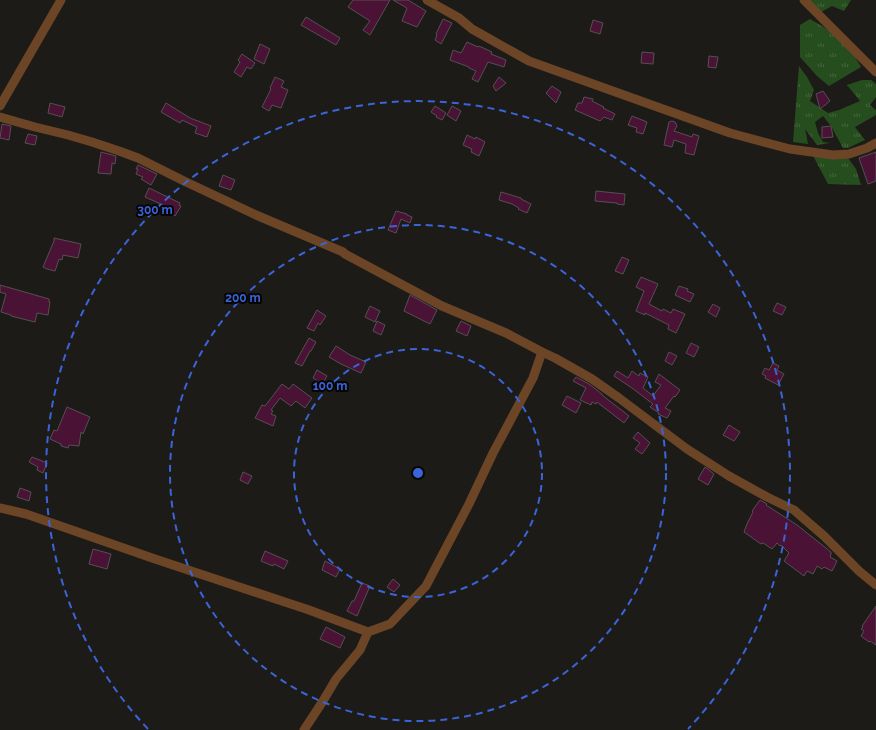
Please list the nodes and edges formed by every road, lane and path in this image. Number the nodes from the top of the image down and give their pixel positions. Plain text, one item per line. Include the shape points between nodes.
1 (62, 0) edge
2 (427, 0) edge
3 (804, 0) edge
4 (876, 72) edge
5 (0, 106) edge
6 (0, 117) edge
7 (876, 143) edge
8 (542, 352) junction
9 (0, 508) edge
10 (876, 585) edge
11 (368, 632) junction
12 (304, 730) edge

1 - 5 street
2 - 7 street via 529,61 730,133 790,149 833,155 849,154
3 - 4 street
6 - 8 street via 68,135 138,158 256,215 343,252 442,306 506,333
8 - 10 street via 592,380 729,476 794,510
8 - 11 street via 533,378 426,586 390,624
9 - 11 street via 26,514
11 - 12 street via 360,650 336,679

